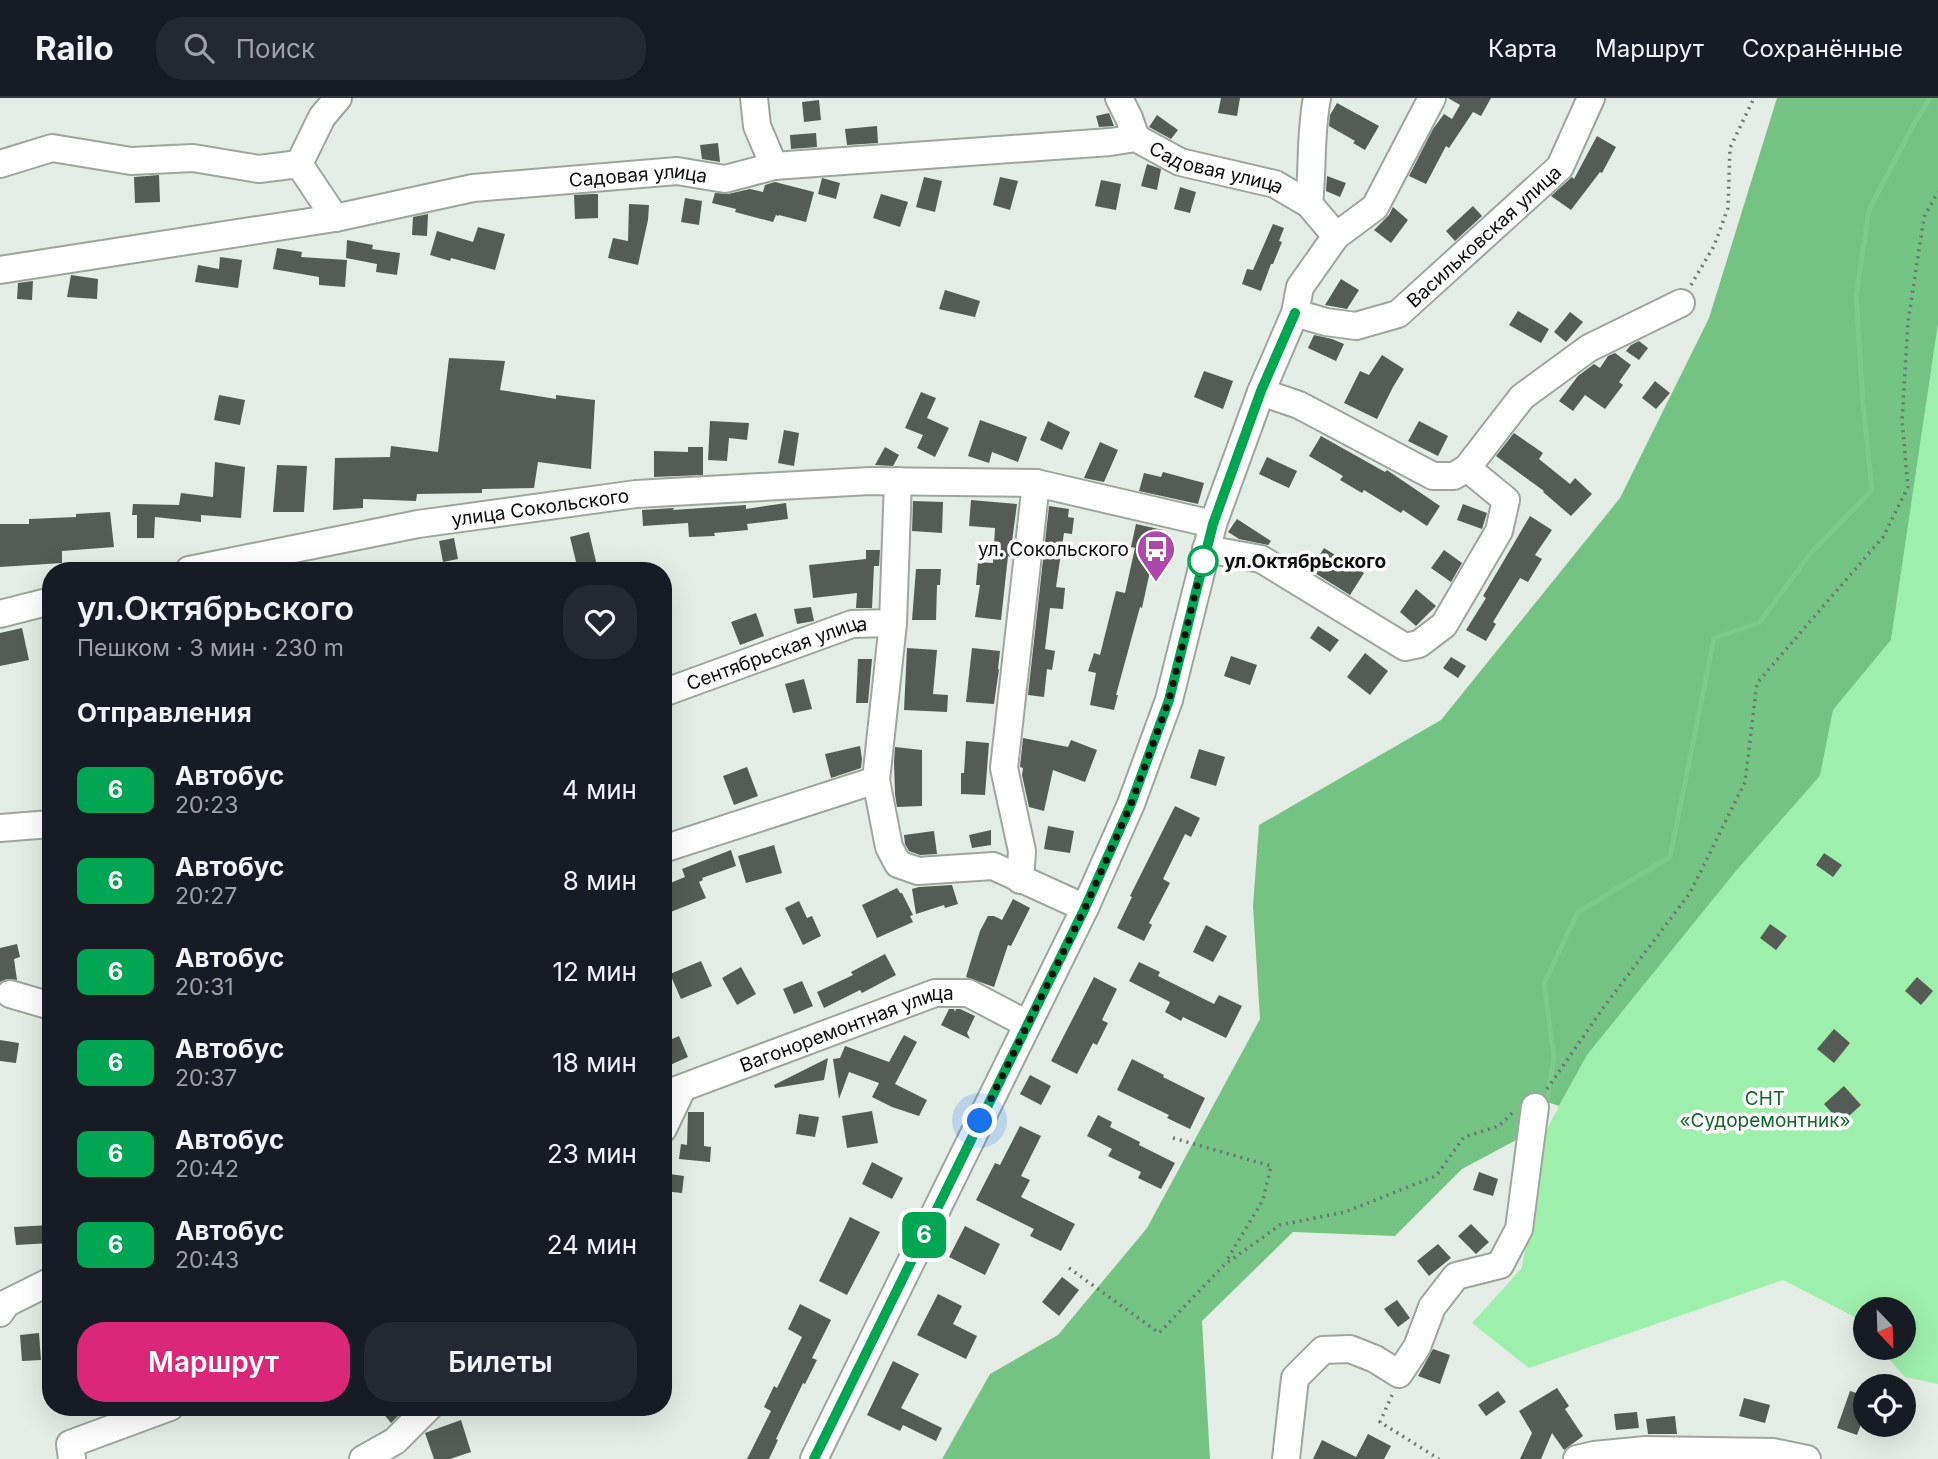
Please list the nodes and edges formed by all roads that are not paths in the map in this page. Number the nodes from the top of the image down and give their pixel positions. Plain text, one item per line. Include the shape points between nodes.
1 (338, 98) edge
2 (754, 98) edge
3 (1119, 98) edge
4 (1317, 98) edge
5 (1432, 98) edge
6 (1591, 98) edge
7 (1136, 138) junction
8 (0, 164) edge
9 (299, 164) junction
10 (774, 166) junction
11 (1309, 204) junction
12 (335, 218) junction
13 (1336, 236) junction
14 (0, 270) edge
15 (1681, 303) road end
16 (1295, 313) junction
17 (1261, 391) junction
18 (1467, 468) junction
19 (898, 481) junction
20 (1037, 483) junction
21 (1210, 537) junction
22 (229, 562) edge
23 (42, 603) edge
24 (0, 614) edge
25 (893, 623) junction
26 (672, 689) edge
27 (876, 780) junction
28 (42, 825) edge
29 (0, 828) edge
30 (672, 846) edge
31 (1020, 880) junction
32 (1085, 908) junction
33 (10, 994) dead end
34 (42, 1003) edge
35 (1027, 1024) junction
36 (673, 1092) edge
37 (1535, 1107) road end
38 (42, 1286) edge
39 (0, 1313) edge
40 (146, 1416) edge
41 (420, 1416) edge
42 (72, 1459) edge
43 (363, 1459) edge
44 (814, 1459) edge
45 (1286, 1459) edge
46 (1577, 1459) edge
47 (1807, 1459) edge

1 - 9 street via 322,117
2 - 10 street via 757,126
3 - 7 street
4 - 11 street
5 - 13 street via 1375,207
6 - 16 street, Васильковская улица via 1560,167 1398,314 1356,326
7 - 10 street, Садовая улица
7 - 11 street, Садовая улица via 1180,162 1275,184
8 - 9 street via 52,148 131,161 193,159 259,169
9 - 12 street
10 - 12 street, Садовая улица via 725,179 677,171 473,188
11 - 13 street, Садовая улица
12 - 14 street, Садовая улица
13 - 16 street via 1300,287
15 - 18 street via 1589,348 1522,397
16 - 17 street
17 - 18 street via 1299,405 1433,476 1454,476
17 - 21 street
18 - 21 street, улица Сокольского via 1506,500 1499,531 1444,625 1419,644 1405,647 1261,559
19 - 20 street, улица Сокольского
19 - 22 street, улица Сокольского via 636,494 418,524
19 - 25 street
20 - 21 street, улица Сокольского
20 - 31 street via 1004,768 1021,851
21 - 32 street via 1169,700 1131,804
23 - 24 street
25 - 26 street, Сентябрьская улица via 852,624
25 - 27 street
27 - 30 street
27 - 31 street via 889,847 898,864 918,871 993,866
28 - 29 street
31 - 32 street
32 - 35 street
33 - 34 street
35 - 36 street, Вагоноремонтная улица via 968,993 935,993
35 - 44 street
37 - 45 street via 1519,1229 1500,1265 1456,1276 1432,1307 1417,1347 1399,1374 1350,1349 1323,1350 1295,1378
38 - 39 street via 7,1303
40 - 42 street via 70,1444
41 - 43 street via 395,1441
46 - 47 street via 1646,1450 1773,1452

